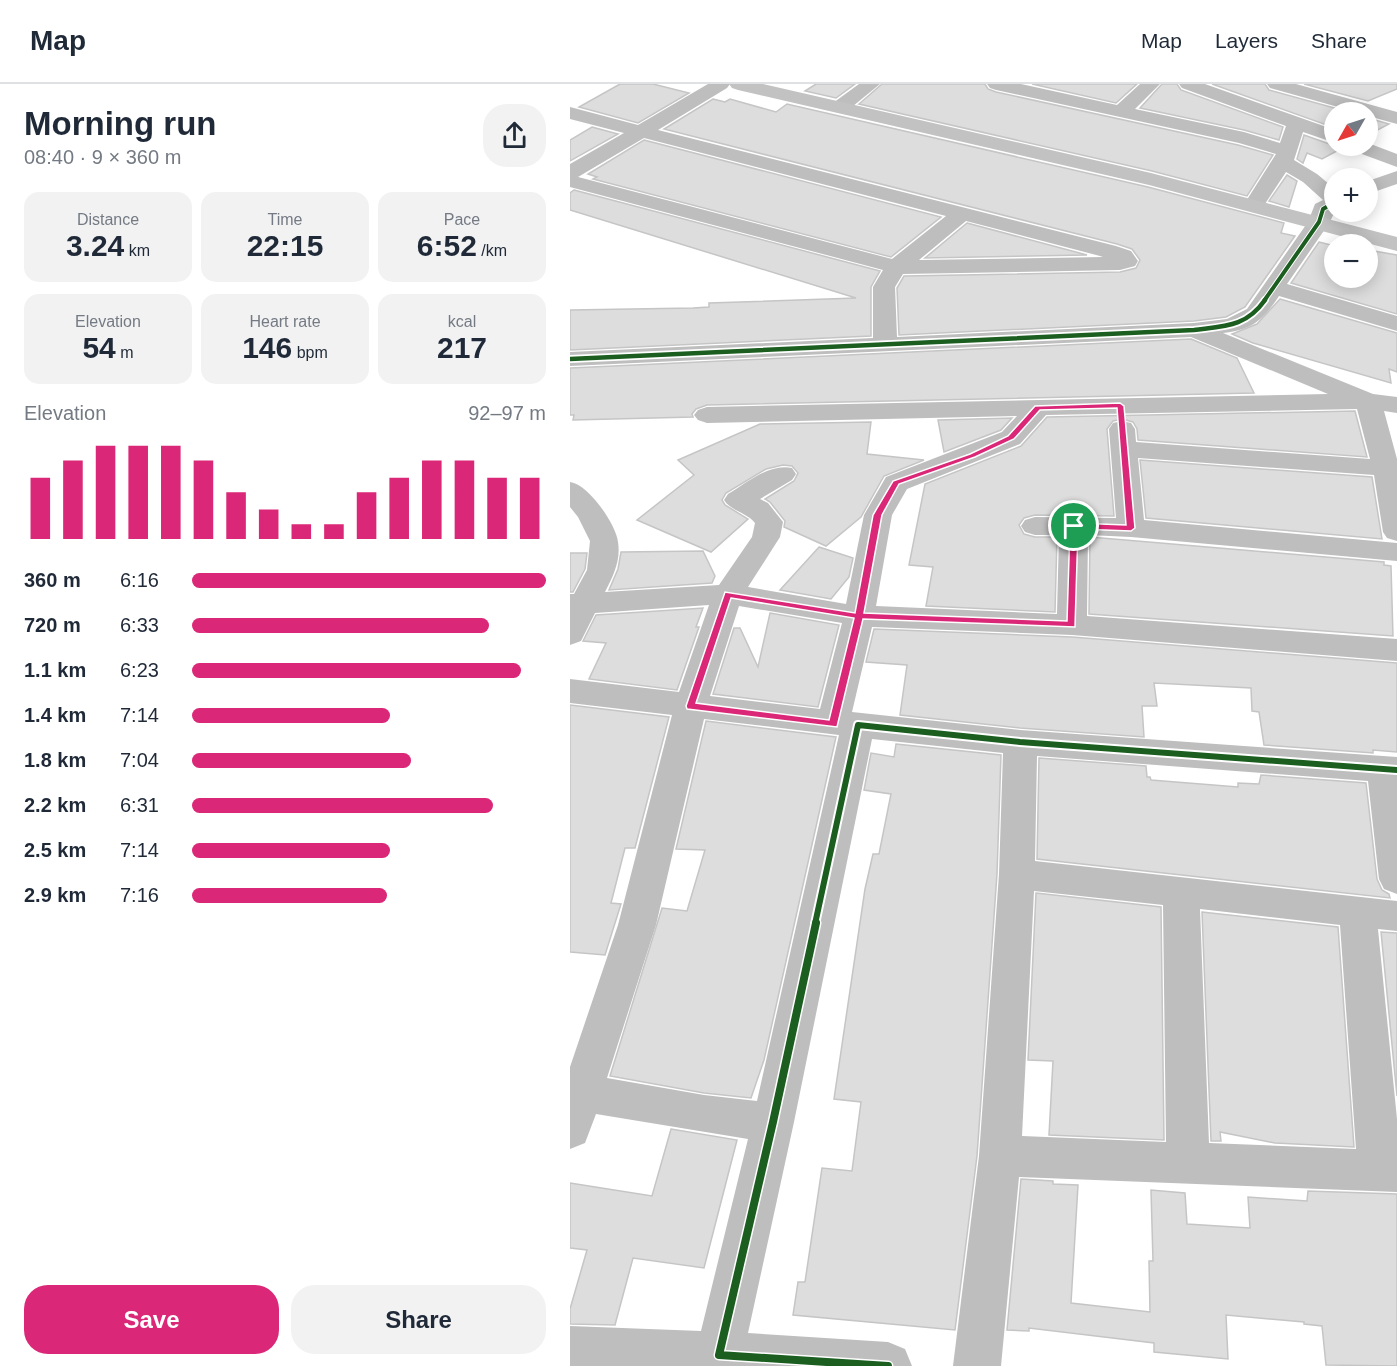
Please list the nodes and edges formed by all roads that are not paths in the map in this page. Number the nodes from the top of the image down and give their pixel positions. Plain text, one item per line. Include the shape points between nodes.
1 (721, 84) edge
2 (871, 84) edge
3 (996, 84) edge
4 (1151, 84) edge
5 (1188, 84) edge
6 (1276, 84) edge
7 (746, 85) edge
8 (840, 107) junction
9 (1121, 111) junction
10 (570, 113) edge
11 (1397, 118) edge
12 (1297, 123) junction
13 (1397, 125) edge
14 (644, 131) junction
15 (1324, 133) edge
16 (1378, 137) edge
17 (1378, 144) edge
18 (1397, 144) edge
19 (1378, 150) edge
20 (1285, 157) junction
21 (1397, 160) edge
22 (570, 172) edge
23 (1397, 177) edge
24 (570, 182) edge
25 (1378, 184) edge
26 (1324, 191) edge
27 (1254, 206) junction
28 (1324, 208) edge
29 (963, 213) junction
30 (1319, 222) junction
31 (1397, 243) edge
32 (897, 267) junction
33 (1275, 288) junction
34 (1397, 324) edge
35 (1194, 330) junction
36 (885, 346) junction
37 (570, 359) edge
38 (1368, 401) junction
39 (1397, 405) edge
40 (1120, 406) junction
41 (1038, 408) junction
42 (707, 415) dead end
43 (1124, 449) junction
44 (1392, 468) edge
45 (782, 474) dead end
46 (571, 490) edge
47 (1035, 526) dead end
48 (1074, 526) junction
49 (1131, 528) junction
50 (1397, 532) edge
51 (1397, 552) edge
52 (728, 594) junction
53 (577, 603) edge
54 (859, 616) junction
55 (1072, 624) junction
56 (570, 634) edge
57 (1397, 650) edge
58 (570, 691) edge
59 (691, 706) junction
60 (845, 725) junction
61 (1020, 742) junction
62 (1390, 769) edge
63 (1017, 874) junction
64 (1397, 879) edge
65 (1180, 893) junction
66 (1358, 913) junction
67 (1397, 916) edge
68 (576, 1111) edge
69 (773, 1122) junction
70 (1000, 1156) junction
71 (1188, 1162) junction
72 (1388, 1170) edge
73 (570, 1350) edge
74 (718, 1360) edge
75 (888, 1366) edge
76 (977, 1366) edge

1 - 14 street
2 - 8 street
3 - 9 street
4 - 9 street
5 - 12 street
6 - 11 street
7 - 8 main road
8 - 27 main road
9 - 20 street via 1244,138
10 - 14 street
12 - 15 street
12 - 20 street
13 - 16 street
14 - 22 street
14 - 29 street
17 - 18 street
19 - 21 street
20 - 26 street
20 - 27 street
23 - 25 street
24 - 32 street
27 - 30 main road
28 - 30 street
29 - 32 street
29 - 32 street via 1108,251 1127,261
30 - 31 main road
30 - 33 street
32 - 36 street via 884,287
33 - 34 street
33 - 35 street via 1255,314 1233,325
35 - 36 street
35 - 38 street
36 - 37 street
38 - 39 street
38 - 40 street
38 - 44 street
40 - 41 street
40 - 43 street
41 - 42 street
41 - 54 street via 1011,438 896,483 878,515
43 - 44 street
43 - 49 street
44 - 50 street
45 - 52 street via 738,501 758,509 769,522 766,537
46 - 53 street via 591,514 604,541 602,570
47 - 48 street
48 - 49 street
48 - 55 street
49 - 51 street
52 - 53 street
52 - 54 street
52 - 59 street
53 - 56 street
54 - 55 street
54 - 60 street
55 - 57 street
58 - 59 street
59 - 60 street
59 - 68 street via 637,925
60 - 61 street
60 - 69 street
61 - 62 street
61 - 63 street
62 - 64 street
63 - 65 street
63 - 70 street
65 - 66 street
65 - 71 street
66 - 67 street
66 - 72 street via 1376,1119
68 - 69 street via 704,1114
69 - 74 street
70 - 71 street
70 - 76 street
71 - 72 street
73 - 74 street
74 - 75 street

